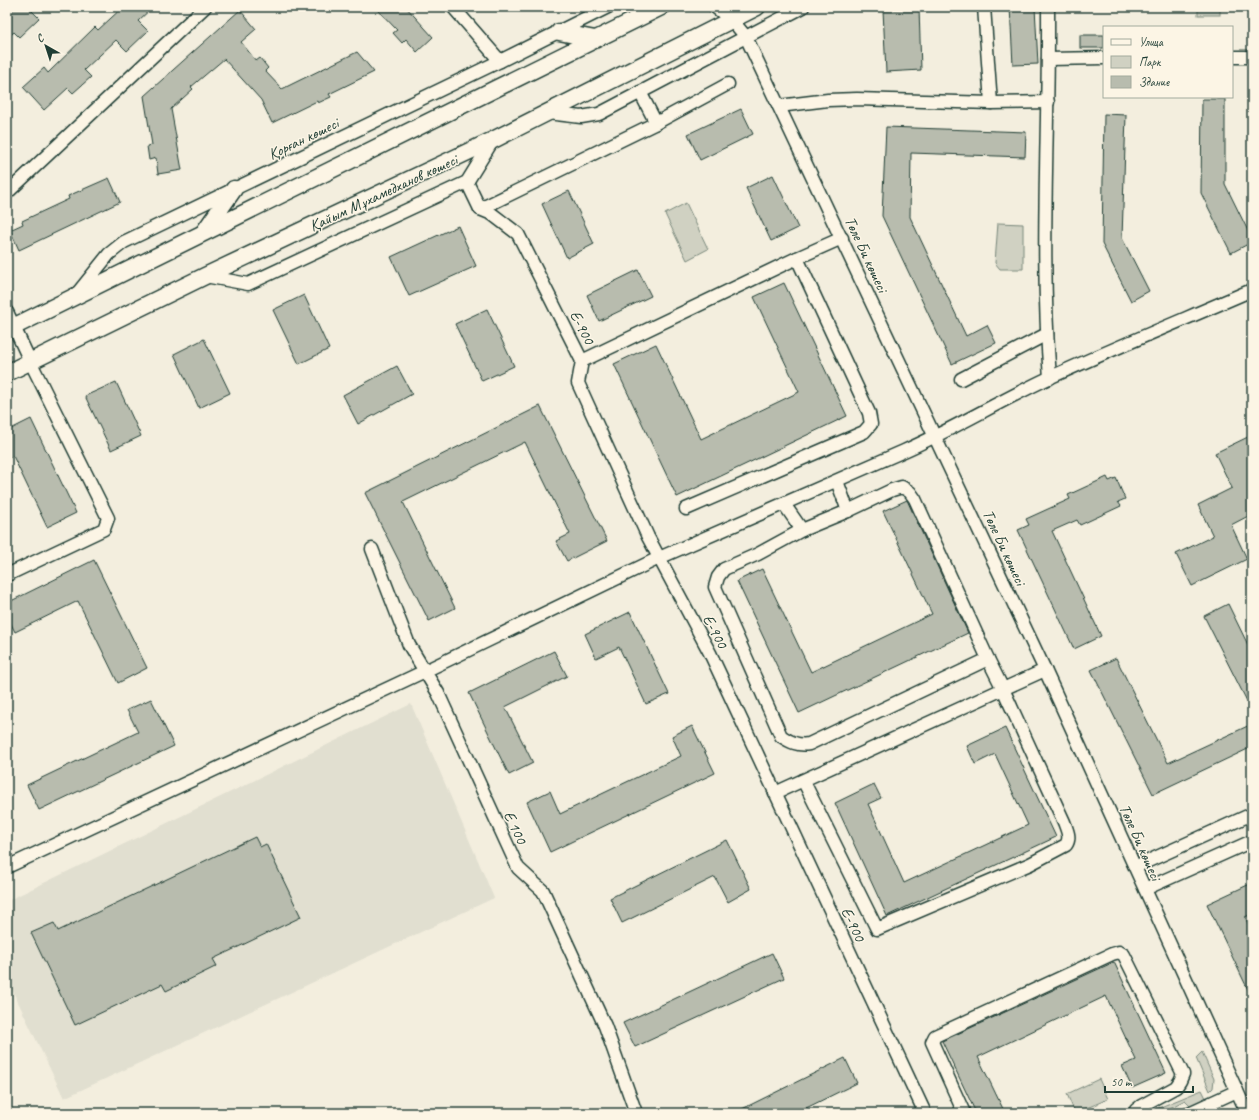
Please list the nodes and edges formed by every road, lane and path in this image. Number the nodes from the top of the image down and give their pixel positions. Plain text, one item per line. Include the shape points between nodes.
1 (205, 7) edge
2 (454, 7) edge
3 (608, 7) edge
4 (661, 7) edge
5 (715, 7) edge
6 (757, 7) edge
7 (803, 7) edge
8 (984, 7) edge
9 (1048, 7) edge
10 (732, 20) junction
11 (559, 32) junction
12 (746, 37) junction
13 (595, 39) junction
14 (1233, 57) edge
15 (1252, 57) edge
16 (1103, 58) edge
17 (1048, 59) junction
18 (500, 61) junction
19 (728, 84) dead end
20 (640, 92) junction
21 (991, 102) junction
22 (1048, 102) junction
23 (779, 106) junction
24 (548, 113) junction
25 (656, 123) junction
26 (493, 140) junction
27 (467, 182) junction
28 (234, 189) junction
29 (7, 193) edge
30 (480, 208) junction
31 (204, 233) junction
32 (842, 238) junction
33 (797, 258) junction
34 (205, 276) junction
35 (1252, 290) edge
36 (74, 298) junction
37 (7, 312) edge
38 (11, 329) edge
39 (1046, 334) junction
40 (30, 361) junction
41 (582, 362) junction
42 (7, 372) edge
43 (1050, 378) junction
44 (961, 379) dead end
45 (935, 438) junction
46 (837, 481) junction
47 (784, 504) junction
48 (686, 509) dead end
49 (848, 511) junction
50 (802, 530) junction
51 (372, 549) dead end
52 (659, 558) junction
53 (7, 575) edge
54 (988, 659) junction
55 (1045, 670) junction
56 (425, 671) junction
57 (1003, 688) junction
58 (803, 780) junction
59 (775, 792) junction
60 (1252, 814) edge
61 (1252, 841) edge
62 (7, 867) edge
63 (1135, 867) junction
64 (1144, 889) junction
65 (1237, 1091) junction
66 (636, 1113) edge
67 (924, 1113) edge
68 (964, 1113) edge
69 (1134, 1113) edge
70 (1189, 1113) edge
71 (1247, 1113) edge

1 - 29 street
2 - 18 street
3 - 11 street, Қорған көшесі
4 - 13 main road
5 - 10 street, Төле Би көшесі
6 - 10 main road, Қайым Мұхамедханов көшесі
7 - 12 street
8 - 21 street
9 - 17 street
10 - 12 street, Төле Би көшесі
10 - 24 main road, Қайым Мұхамедханов көшесі
11 - 13 main road
11 - 18 street, Қорған көшесі
12 - 20 street
12 - 23 street, Төле Би көшесі
13 - 31 main road
14 - 15 street
16 - 17 street
17 - 22 street
18 - 28 street, Қорған көшесі
19 - 25 street
20 - 24 street via 599,114 581,117
20 - 25 street
21 - 22 street
21 - 23 street via 857,99
22 - 39 street
23 - 32 street, Төле Би көшесі
24 - 26 main road, Қайым Мұхамедханов көшесі
25 - 30 street
26 - 27 street
26 - 34 main road, Қайым Мұхамедханов көшесі
27 - 30 street
27 - 34 street via 248,284
28 - 31 main road
28 - 36 street, Қорған көшесі via 124,242 109,254
30 - 41 street, E-900 via 518,234
31 - 36 main road
32 - 33 street
32 - 45 street, Төле Би көшесі
33 - 41 street
33 - 48 street via 869,413 871,424 864,432
34 - 40 main road, Қайым Мұхамедханов көшесі
35 - 43 street
36 - 38 main road
37 - 38 street
38 - 40 street
39 - 43 street
39 - 44 street
40 - 42 main road, Қайым Мұхамедханов көшесі
40 - 53 street via 108,518 104,529
41 - 52 street, E-900 via 578,383
43 - 45 street
45 - 46 street
45 - 55 street, Төле Би көшесі
46 - 47 street
46 - 49 street
47 - 50 street
47 - 52 street
49 - 50 street
49 - 54 street via 892,490 902,487 910,492
50 - 54 street via 724,569 715,587 780,736 801,746 809,744
51 - 56 street, E 100 via 409,645
52 - 56 street
52 - 59 street, E-900 via 710,653
54 - 57 street
55 - 57 street
55 - 63 street, Төле Би көшесі
56 - 62 street
56 - 66 street, E 100 via 438,693 518,868 543,891 605,1026
57 - 58 street
57 - 58 street via 1069,837 1066,845 1030,864 877,929
58 - 59 street
59 - 67 street, E-900
60 - 63 street
61 - 64 street
63 - 64 street, Төле Би көшесі
64 - 65 street, Төле Би көшесі
65 - 70 street
65 - 71 street, Төле Би көшесі
68 - 69 street via 932,1042 934,1036 1119,952 1124,955 1183,1074 1176,1087 1141,1106

